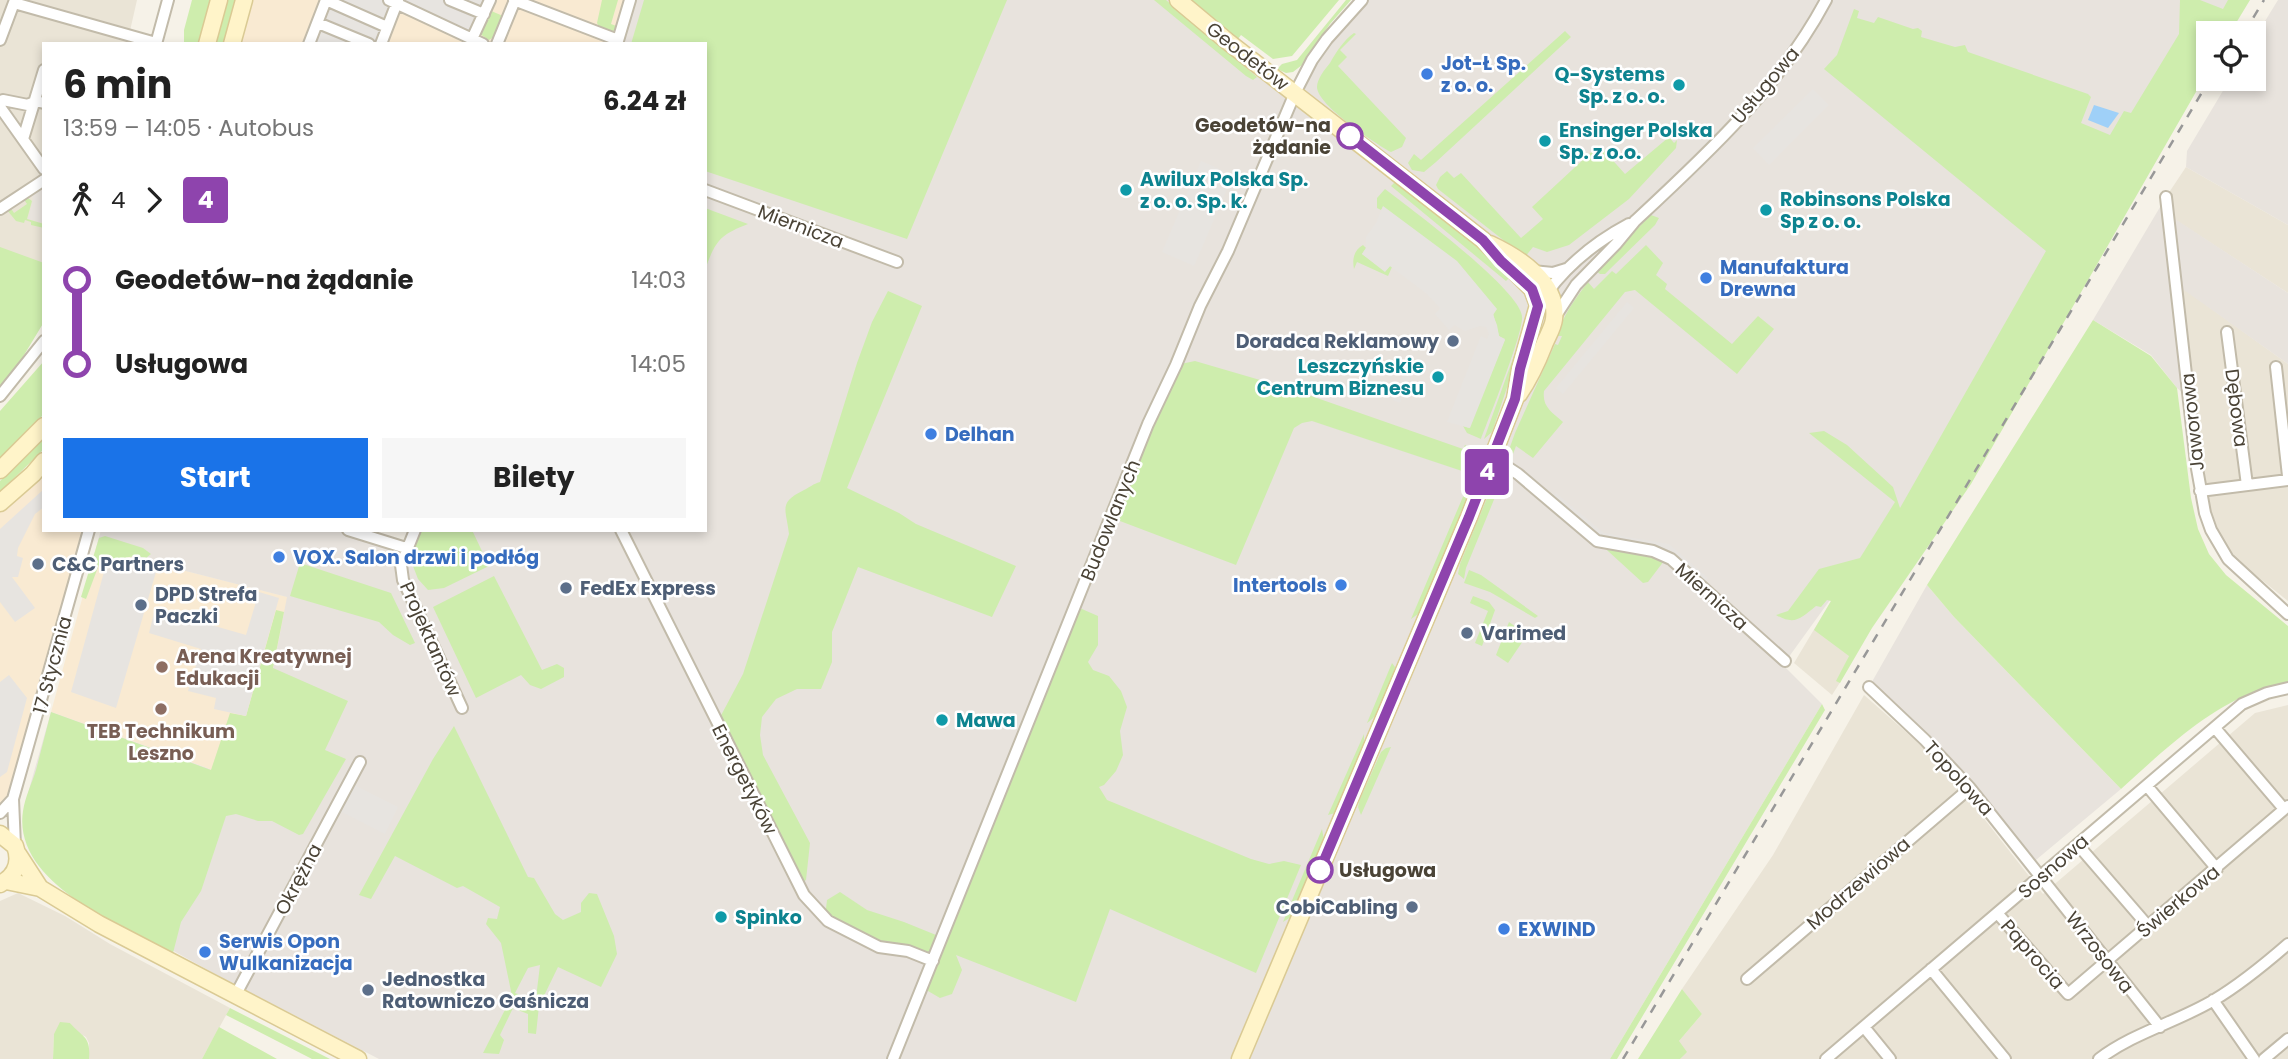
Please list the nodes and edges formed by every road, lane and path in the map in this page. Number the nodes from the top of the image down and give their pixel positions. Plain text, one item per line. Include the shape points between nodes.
1 (168, 0) edge
2 (219, 0) edge
3 (244, 0) edge
4 (450, 0) edge
5 (490, 0) edge
6 (515, 0) edge
7 (630, 0) edge
8 (1178, 0) edge
9 (1362, 0) edge
10 (1826, 0) edge
11 (15, 1) edge
12 (330, 1) edge
13 (395, 1) edge
14 (484, 15) junction
15 (318, 23) junction
16 (387, 27) junction
17 (0, 40) edge
18 (478, 41) edge
19 (149, 42) edge
20 (157, 42) edge
21 (208, 42) edge
22 (233, 42) edge
23 (310, 42) edge
24 (364, 42) edge
25 (382, 42) edge
26 (498, 42) edge
27 (617, 42) edge
28 (1295, 93) junction
29 (40, 102) edge
30 (0, 104) edge
31 (23, 139) junction
32 (42, 166) edge
33 (42, 181) edge
34 (707, 191) edge
35 (2166, 197) dead end
36 (0, 209) edge
37 (1635, 221) junction
38 (1483, 240) junction
39 (897, 262) dead end
40 (1566, 269) junction
41 (1532, 271) junction
42 (1576, 285) junction
43 (1540, 290) junction
44 (1554, 319) junction
45 (2227, 332) dead end
46 (42, 344) edge
47 (2276, 367) dead end
48 (0, 396) edge
49 (1515, 399) junction
50 (42, 428) edge
51 (1493, 457) junction
52 (42, 463) edge
53 (0, 470) edge
54 (2288, 478) edge
55 (2246, 485) junction
56 (2200, 491) junction
57 (0, 503) edge
58 (88, 532) edge
59 (414, 532) edge
60 (622, 532) edge
61 (367, 533) edge
62 (406, 548) junction
63 (2288, 614) edge
64 (1785, 661) dead end
65 (1869, 687) dead end
66 (2288, 688) edge
67 (462, 708) dead end
68 (2215, 728) junction
69 (360, 762) dead end
70 (2147, 786) junction
71 (1970, 788) junction
72 (13, 799) junction
73 (2286, 808) edge
74 (0, 813) edge
75 (0, 834) edge
76 (2078, 845) junction
77 (16, 850) junction
78 (2217, 869) junction
79 (2041, 877) junction
80 (2, 883) edge
81 (40, 888) junction
82 (1998, 914) junction
83 (2148, 926) junction
84 (2288, 944) edge
85 (933, 961) junction
86 (2107, 962) junction
87 (1931, 969) junction
88 (1747, 979) dead end
89 (2068, 994) joint
90 (235, 996) junction
91 (2213, 1000) junction
92 (1864, 1027) junction
93 (2160, 1027) junction
94 (2288, 1039) edge
95 (358, 1059) edge
96 (893, 1059) edge
97 (1240, 1059) edge
98 (1826, 1059) edge
99 (1890, 1059) edge
100 (2005, 1059) edge
101 (2099, 1059) edge
102 (2254, 1059) edge
103 (2264, 1059) edge

1 - 20 street
2 - 21 street
3 - 22 street
4 - 14 street
5 - 14 street
6 - 26 street
6 - 27 street
7 - 27 street
8 - 28 street, Geodetów
9 - 28 street, Budowlanych via 1327,39
10 - 37 street, Usługowa via 1766,90
11 - 17 street
11 - 19 street
12 - 15 street
12 - 16 street
13 - 16 street
13 - 18 street
14 - 18 street
15 - 23 street
15 - 24 street
16 - 25 street
28 - 38 street, Geodetów
28 - 85 street, Budowlanych via 1148,425
29 - 30 street via 28,105 3,100
29 - 31 street
30 - 31 street
31 - 32 street
33 - 36 street
34 - 39 street, Miernicza
35 - 56 street, Jaworowa
37 - 40 street, Usługowa
37 - 42 street, Usługowa
38 - 41 street, Geodetów
38 - 43 street, Geodetów via 1501,261
40 - 41 street
40 - 43 street, Usługowa
41 - 43 street, Geodetów
42 - 43 street
42 - 44 street, Usługowa
43 - 44 street, Geodetów via 1553,306
43 - 49 street, Usługowa
44 - 49 street, Usługowa via 1532,374
45 - 55 street, Dębowa
46 - 48 street
47 - 54 street
49 - 51 street, Usługowa
50 - 53 street
51 - 64 street, Miernicza via 1597,541 1653,551 1671,559
51 - 97 street, Usługowa
52 - 57 street
54 - 55 street
55 - 56 street
56 - 63 street, Jaworowa via 2211,530 2228,559
58 - 72 street, 17 Stycznia
59 - 62 street
60 - 85 street, Energetyków via 804,895 828,921 879,947
61 - 62 street
62 - 67 street, Projektantów via 401,565 405,588
65 - 71 street, Topolowa
66 - 68 street, Sosnowa via 2242,704
68 - 70 street, Sosnowa
68 - 73 street
69 - 90 street, Okrężna
70 - 76 street, Sosnowa
70 - 78 street
71 - 79 street, Topolowa
71 - 88 street, Modrzewiowa
72 - 74 street, 17 Stycznia
72 - 77 street, 17 Stycznia
73 - 78 street, Świerkowa
75 - 77 street
76 - 79 street, Sosnowa
76 - 83 street
77 - 80 street via 16,870
77 - 81 street
78 - 83 street, Świerkowa
79 - 82 street, Sosnowa
79 - 86 street, Wrzosowa
80 - 81 street
81 - 90 street
82 - 87 street, Sosnowa
82 - 89 street, Paprocia
83 - 86 street, Świerkowa
84 - 91 street
85 - 96 street, Budowlanych
86 - 89 street, Świerkowa
86 - 93 street, Wrzosowa
87 - 92 street, Sosnowa
87 - 100 street
90 - 95 street
91 - 93 street
91 - 102 street
92 - 98 street, Sosnowa
92 - 99 street
93 - 101 street via 2114,1047
94 - 103 street

